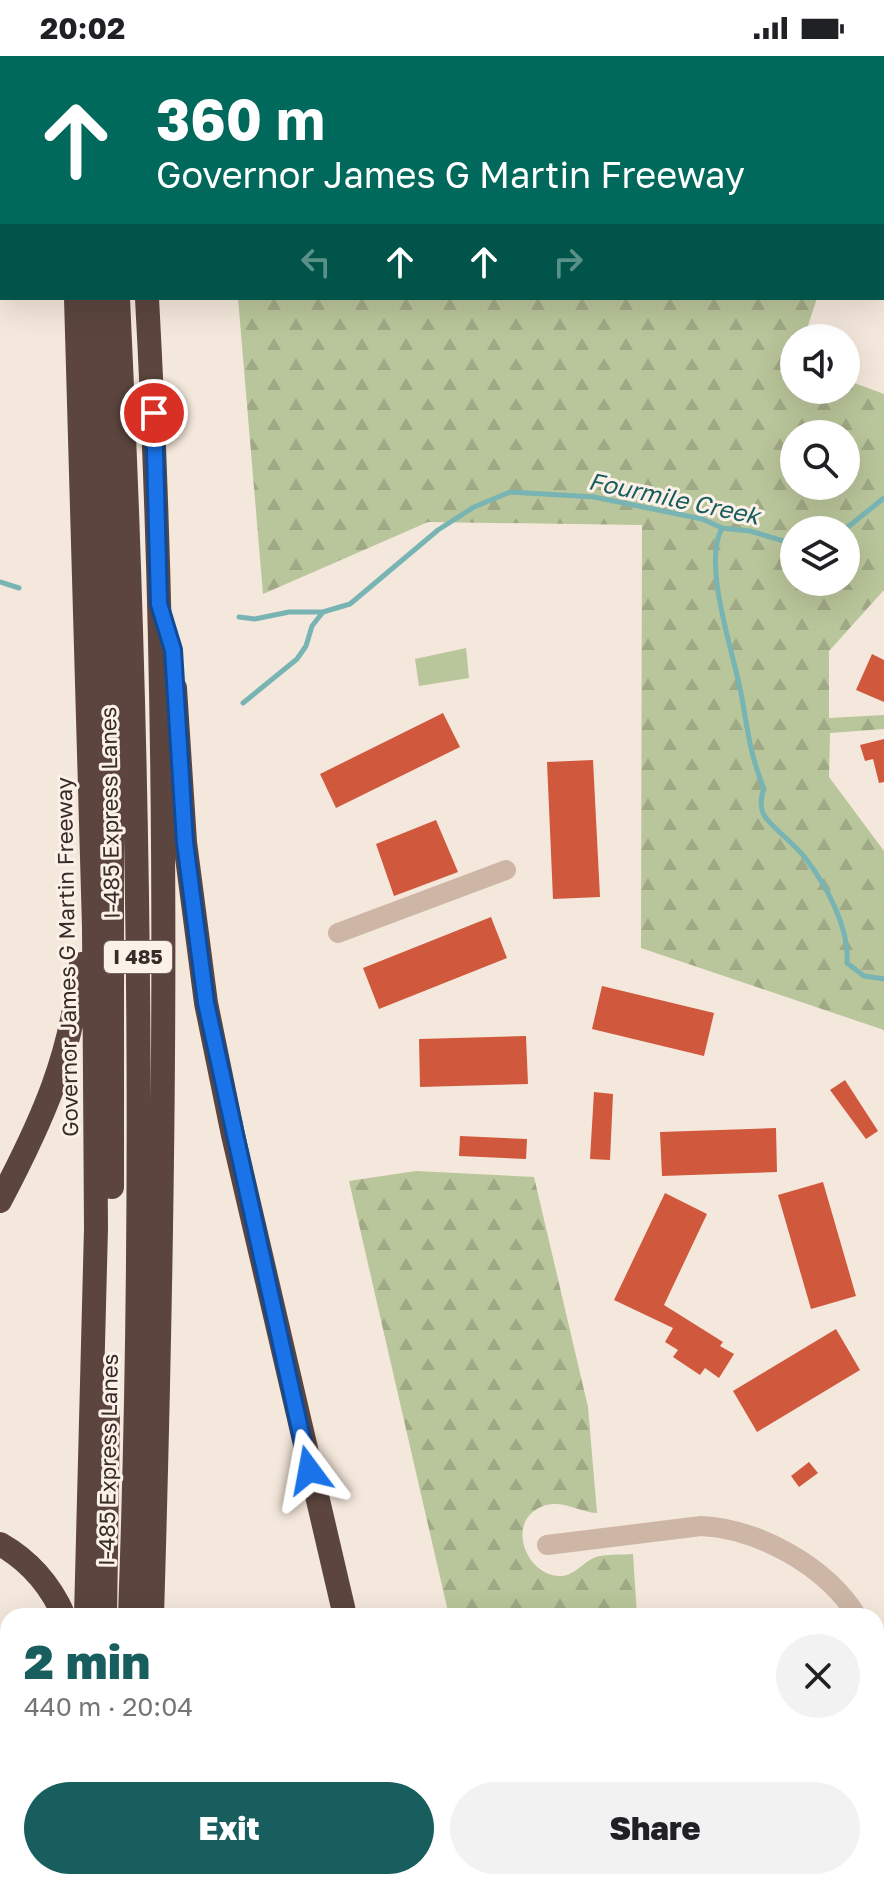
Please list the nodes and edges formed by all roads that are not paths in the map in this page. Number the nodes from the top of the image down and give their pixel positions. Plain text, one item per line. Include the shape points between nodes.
1 (76, 300) edge
2 (99, 300) edge
3 (118, 300) edge
4 (147, 300) edge
5 (159, 604) junction
6 (92, 854) junction
7 (506, 870) dead end
8 (338, 933) dead end
9 (0, 1201) edge
10 (0, 1544) edge
11 (547, 1545) dead end
12 (61, 1608) edge
13 (86, 1608) edge
14 (105, 1608) edge
15 (130, 1608) edge
16 (152, 1608) edge
17 (343, 1608) edge
18 (850, 1608) edge

1 - 6 highway, Governor James G Martin Freeway / I 485
2 - 14 highway, I-485 Express Lanes / I 485 via 114,1028
3 - 15 highway, I-485 Express Lanes / I 485 via 138,842 137,1436
4 - 5 highway, I 485
5 - 16 highway, I 485 via 164,1207
5 - 17 highway via 173,650 185,842 206,1003
6 - 9 highway via 69,1047 33,1139
6 - 13 highway, Governor James G Martin Freeway / I 485 via 96,1228
7 - 8 street
10 - 12 highway via 35,1569
11 - 18 street via 722,1527 800,1561

